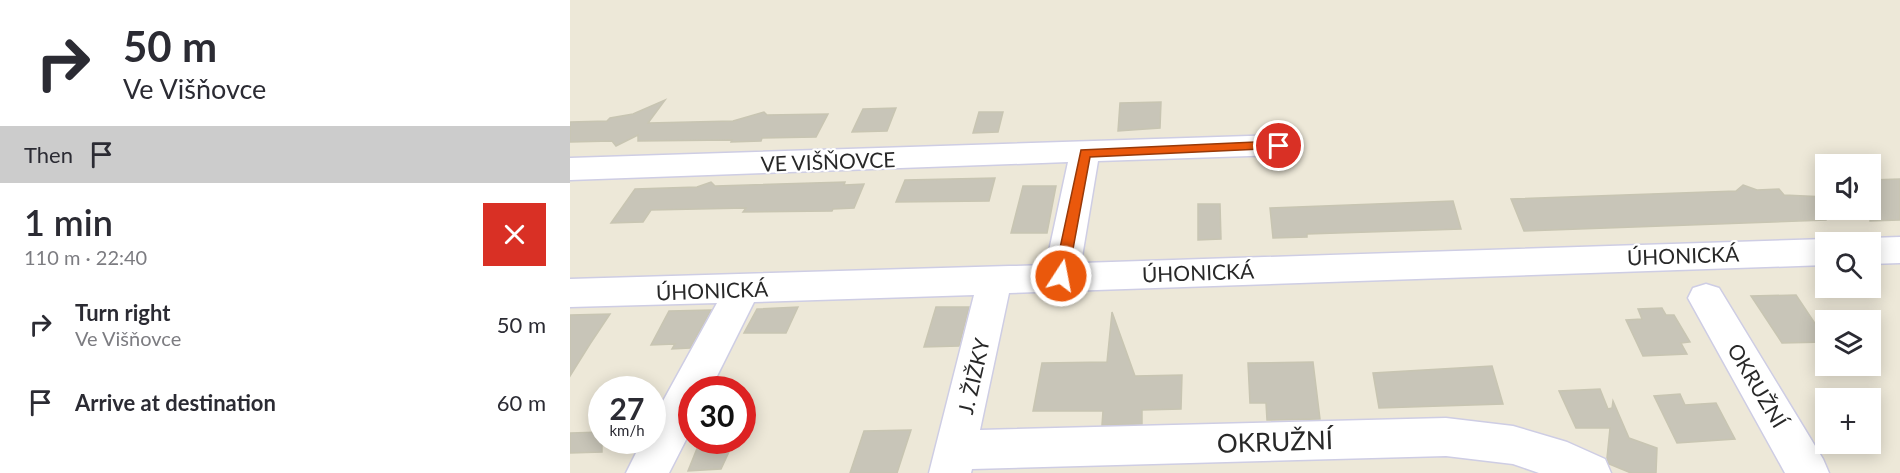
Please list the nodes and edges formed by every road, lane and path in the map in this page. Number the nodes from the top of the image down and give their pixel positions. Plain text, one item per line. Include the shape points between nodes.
1 (1279, 146) dead end
2 (1085, 153) junction
3 (570, 169) edge
4 (1900, 250) edge
5 (1881, 251) edge
6 (1815, 252) edge
7 (1061, 276) junction
8 (995, 279) junction
9 (743, 289) junction
10 (570, 293) edge
11 (1706, 298) dead end
12 (953, 461) edge
13 (647, 473) edge
14 (1590, 473) edge
15 (1808, 473) edge

1 - 2 street, VE VIŠŇOVCE
2 - 3 street, VE VIŠŇOVCE
2 - 7 street
4 - 5 street
6 - 7 street, ÚHONICKÁ
7 - 8 street, ÚHONICKÁ
8 - 9 street, ÚHONICKÁ
8 - 12 street, J. ŽIŽKY
9 - 10 street, ÚHONICKÁ
9 - 13 street
11 - 15 street, OKRUŽNÍ
12 - 14 street, OKRUŽNÍ via 1446,437 1513,445

